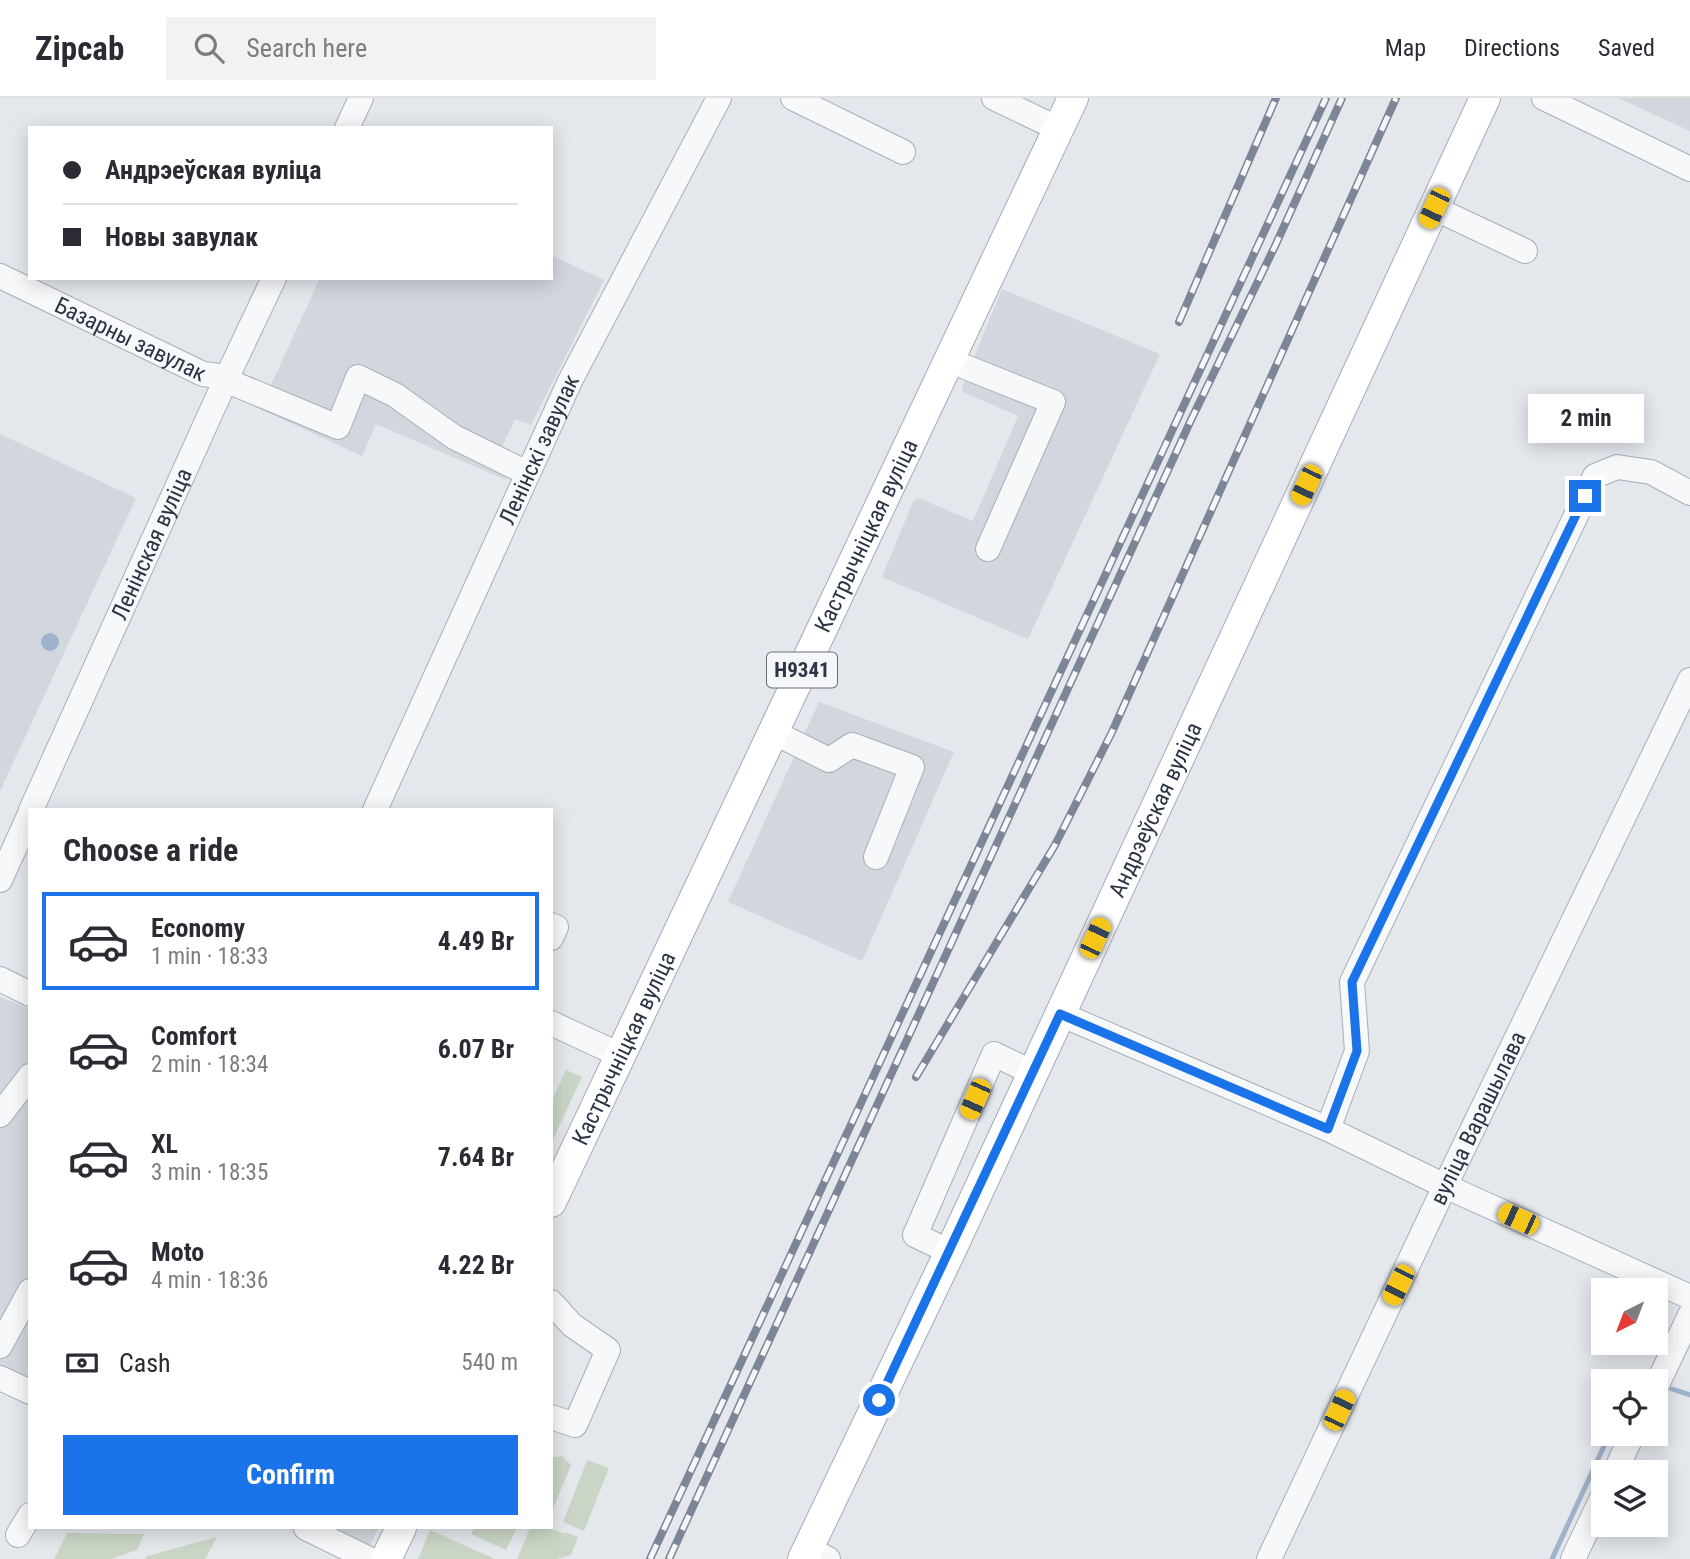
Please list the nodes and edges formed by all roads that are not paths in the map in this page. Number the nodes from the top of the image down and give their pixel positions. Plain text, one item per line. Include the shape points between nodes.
1 (361, 98) edge
2 (719, 98) edge
3 (793, 98) edge
4 (994, 98) edge
5 (1073, 98) edge
6 (1485, 98) edge
7 (1544, 98) edge
8 (348, 126) edge
9 (1059, 129) junction
10 (903, 152) dead end
11 (1690, 169) edge
12 (1434, 208) junction
13 (1525, 251) dead end
14 (0, 276) edge
15 (273, 280) edge
16 (948, 360) junction
17 (226, 378) junction
18 (527, 473) junction
19 (1690, 493) edge
20 (988, 549) dead end
21 (1690, 680) edge
22 (773, 733) junction
23 (33, 808) edge
24 (376, 808) edge
25 (28, 819) edge
26 (876, 858) dead end
27 (0, 880) edge
28 (0, 979) edge
29 (28, 993) edge
30 (1060, 1014) junction
31 (553, 1024) edge
32 (620, 1055) junction
33 (1033, 1073) junction
34 (28, 1079) edge
35 (0, 1115) edge
36 (1328, 1129) junction
37 (1445, 1186) junction
38 (553, 1198) edge
39 (950, 1252) junction
40 (28, 1295) edge
41 (1690, 1297) edge
42 (553, 1303) edge
43 (1690, 1315) edge
44 (0, 1346) edge
45 (1664, 1369) edge
46 (0, 1378) edge
47 (28, 1391) edge
48 (553, 1418) edge
49 (1591, 1521) edge
50 (308, 1529) edge
51 (401, 1529) edge
52 (813, 1556) edge
53 (369, 1559) edge
54 (386, 1559) edge
55 (1269, 1559) edge
56 (1573, 1559) edge

1 - 8 street
2 - 18 street, Ленінскі завулак
3 - 10 street
4 - 9 street
5 - 9 main road, Кастрычніцкая вуліца / Н9341
6 - 12 main road, Андрэеўская вуліца
7 - 11 street
9 - 16 main road, Кастрычніцкая вуліца / Н9341
12 - 13 street
12 - 30 main road, Андрэеўская вуліца
14 - 17 street, Базарны завулак via 203,374
15 - 17 street, Ленінская вуліца
16 - 20 street via 1053,402
16 - 22 main road, Кастрычніцкая вуліца / Н9341
17 - 18 street, Базарны завулак via 338,427 358,377 395,395 454,437
17 - 23 street, Ленінская вуліца
18 - 24 street, Ленінскі завулак
19 - 36 street via 1651,472 1617,467 1595,476 1352,982 1357,1051
21 - 37 street, вуліца Варашылава
22 - 26 street via 829,760 852,745 912,767
22 - 32 main road, Кастрычніцкая вуліца / Н9341
25 - 27 street, Ленінская вуліца
28 - 29 street
30 - 33 main road, Андрэеўская вуліца
30 - 36 street
31 - 32 street
32 - 38 main road, Кастрычніцкая вуліца / Н9341
33 - 39 main road, Андрэеўская вуліца
33 - 39 street via 994,1054 915,1235
34 - 35 street
36 - 37 street
37 - 41 street
37 - 55 street, вуліца Варашылава
39 - 52 main road, Андрэеўская вуліца
40 - 44 street
42 - 48 street via 572,1325 608,1350 575,1425
43 - 45 street
46 - 47 street
49 - 56 street
50 - 53 street
51 - 54 main road

